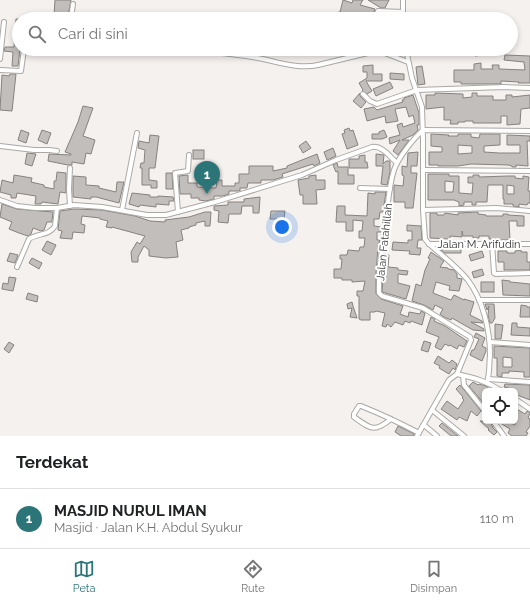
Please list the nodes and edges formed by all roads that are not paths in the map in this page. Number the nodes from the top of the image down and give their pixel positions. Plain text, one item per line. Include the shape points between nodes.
1 (404, 0) edge
2 (73, 4) dead end
3 (72, 12) edge
4 (378, 12) edge
5 (403, 12) joint
6 (4, 22) dead end
7 (23, 56) edge
8 (251, 56) edge
9 (355, 56) edge
10 (392, 56) edge
11 (407, 56) edge
12 (0, 59) edge
13 (408, 62) junction
14 (0, 70) edge
15 (530, 88) edge
16 (417, 90) junction
17 (363, 94) dead end
18 (423, 130) junction
19 (530, 131) edge
20 (137, 133) dead end
21 (0, 146) edge
22 (56, 152) dead end
23 (189, 155) dead end
24 (397, 163) junction
25 (70, 168) dead end
26 (423, 170) junction
27 (530, 171) edge
28 (360, 188) dead end
29 (390, 189) junction
30 (0, 200) edge
31 (70, 206) junction
32 (57, 208) junction
33 (122, 210) junction
34 (423, 210) junction
35 (530, 211) edge
36 (178, 212) junction
37 (492, 243) junction
38 (429, 244) junction
39 (530, 244) edge
40 (17, 267) dead end
41 (530, 273) edge
42 (479, 300) junction
43 (530, 300) edge
44 (490, 342) junction
45 (530, 345) edge
46 (457, 374) junction
47 (463, 376) junction
48 (488, 380) junction
49 (530, 382) edge
50 (498, 388) edge
51 (518, 402) edge
52 (482, 407) edge
53 (530, 409) edge
54 (432, 410) junction
55 (391, 419) junction
56 (495, 424) edge
57 (424, 425) junction
58 (418, 435) edge
59 (437, 436) edge
60 (464, 436) edge
61 (504, 436) edge

1 - 5 street
2 - 3 street
4 - 5 street
6 - 12 street
7 - 14 street via 20,71
8 - 9 street via 311,67
10 - 13 street
11 - 13 street
13 - 16 street
15 - 16 street
16 - 17 street via 377,104
16 - 18 street via 422,106
18 - 19 street
18 - 24 street, Jalan Fatahillah
18 - 26 street
20 - 33 street
21 - 22 street
23 - 36 street via 188,171 175,173
24 - 29 street, Jalan Fatahillah
24 - 36 street via 379,147 367,148 302,175
25 - 31 street
26 - 27 street
26 - 34 street
28 - 29 street
29 - 46 street, Jalan Fatahillah via 379,293 423,308 470,337
30 - 32 street via 17,206
31 - 32 street
31 - 33 street
32 - 40 street via 54,229 29,239
33 - 36 street via 152,215
34 - 35 street via 497,208
34 - 38 street via 425,239
37 - 38 street, Jalan M. Arifudin
37 - 39 street, Jalan M. Arifudin
37 - 41 street via 494,273
38 - 42 street via 460,272 474,288
42 - 43 street
42 - 44 street
44 - 45 street
44 - 48 street
46 - 47 street
46 - 54 street via 449,380
47 - 48 street
47 - 52 street via 464,385
48 - 49 street
48 - 50 street
51 - 53 street
54 - 57 street
54 - 60 street
55 - 55 street via 361,406 354,414 354,417 370,428 376,429
55 - 58 street
56 - 61 street
57 - 58 street
57 - 59 street

